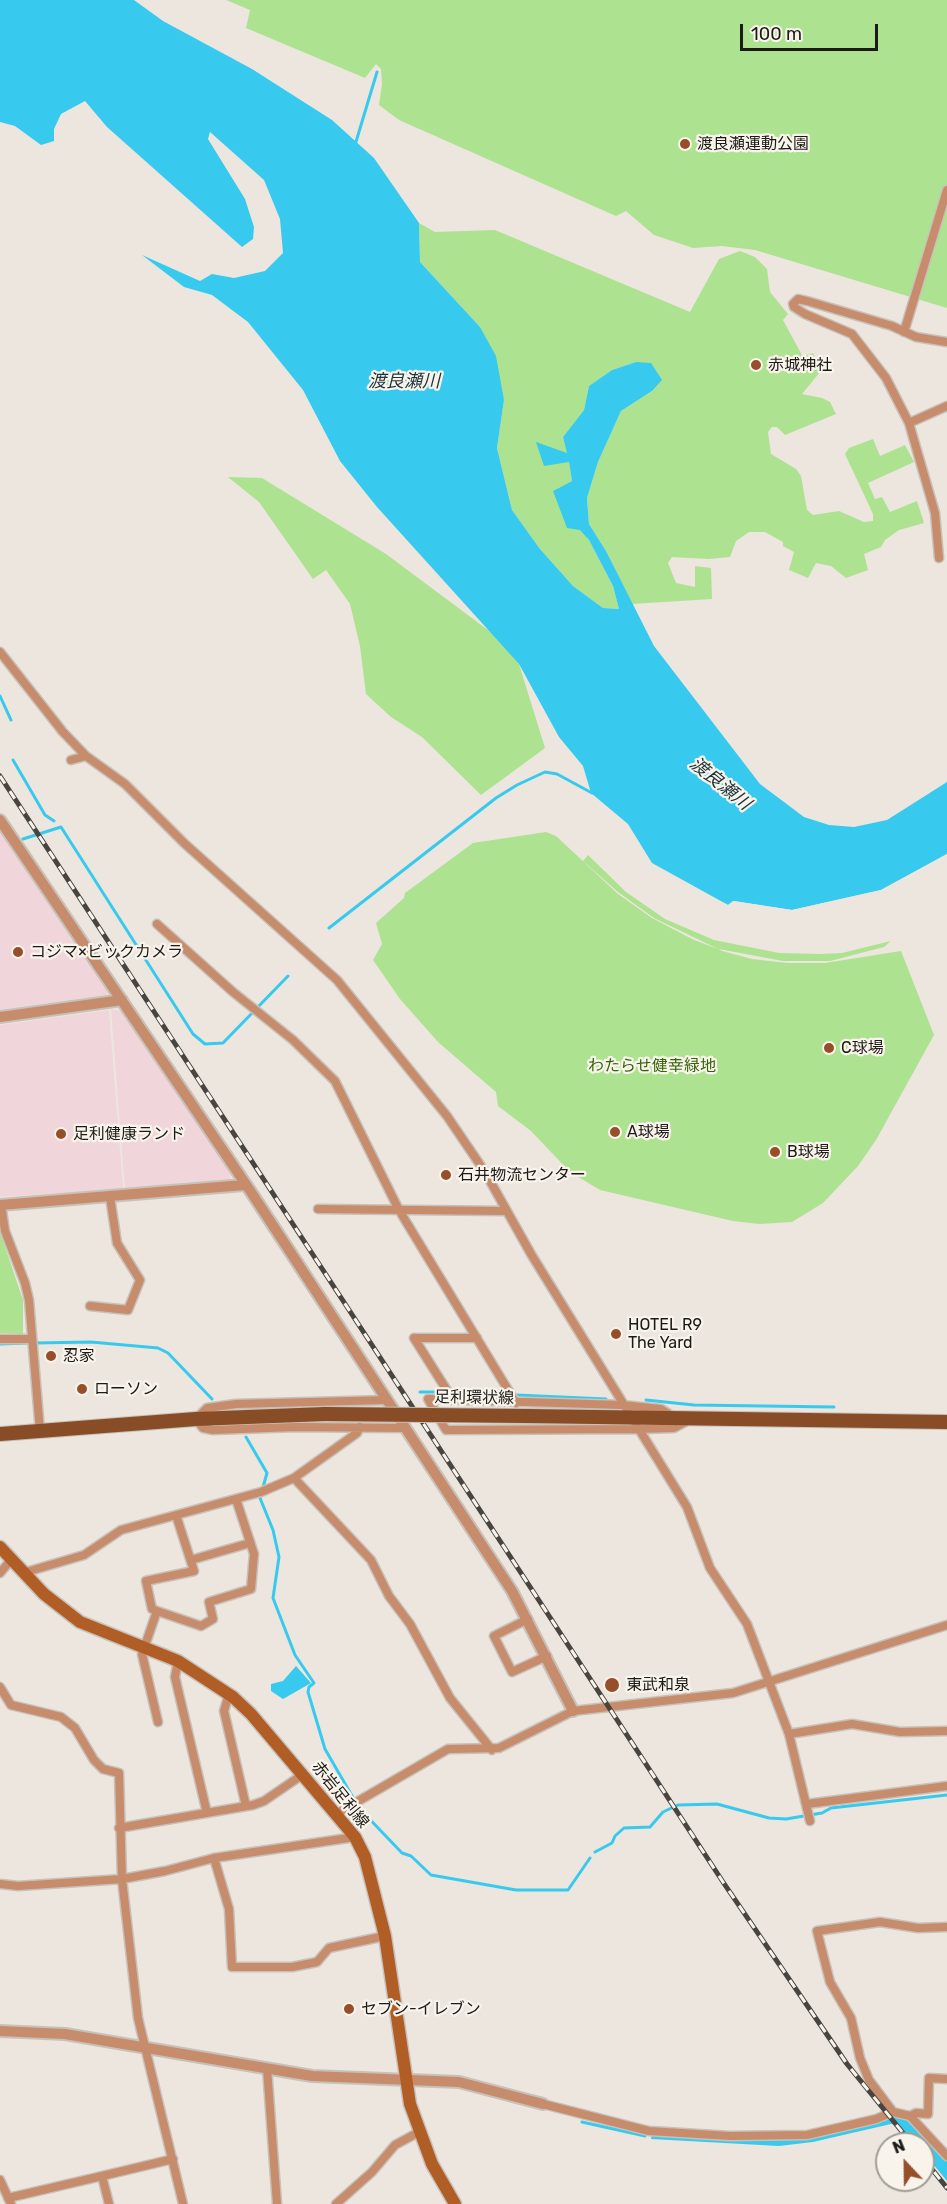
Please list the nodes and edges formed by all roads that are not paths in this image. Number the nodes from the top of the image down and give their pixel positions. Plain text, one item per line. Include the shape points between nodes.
1 (947, 190) edge
2 (904, 332) junction
3 (947, 342) edge
4 (947, 406) edge
5 (909, 423) junction
6 (939, 558) dead end
7 (0, 652) edge
8 (86, 756) junction
9 (71, 760) dead end
10 (0, 820) edge
11 (157, 924) dead end
12 (122, 1000) junction
13 (0, 1017) edge
14 (244, 1185) junction
15 (111, 1197) junction
16 (1, 1204) edge
17 (318, 1209) dead end
18 (399, 1210) junction
19 (505, 1211) junction
20 (90, 1306) dead end
21 (477, 1338) junction
22 (0, 1339) edge
23 (31, 1339) junction
24 (388, 1400) junction
25 (453, 1400) junction
26 (516, 1403) junction
27 (626, 1411) junction
28 (695, 1418) junction
29 (196, 1419) junction
30 (947, 1422) edge
31 (360, 1427) junction
32 (405, 1428) junction
33 (638, 1429) junction
34 (40, 1431) junction
35 (0, 1434) edge
36 (294, 1478) junction
37 (236, 1499) junction
38 (176, 1515) junction
39 (250, 1544) junction
40 (0, 1547) edge
41 (190, 1560) junction
42 (10, 1561) junction
43 (0, 1573) edge
44 (22, 1573) junction
45 (157, 1611) junction
46 (528, 1619) junction
47 (947, 1625) edge
48 (146, 1649) junction
49 (547, 1656) junction
50 (178, 1661) junction
51 (770, 1682) junction
52 (0, 1687) edge
53 (229, 1694) junction
54 (573, 1711) junction
55 (158, 1722) dead end
56 (947, 1731) edge
57 (789, 1734) junction
58 (492, 1750) junction
59 (302, 1775) junction
60 (947, 1786) edge
61 (807, 1805) junction
62 (246, 1806) junction
63 (207, 1813) junction
64 (336, 1814) junction
65 (810, 1820) dead end
66 (119, 1828) junction
67 (355, 1837) junction
68 (214, 1858) junction
69 (122, 1879) junction
70 (0, 1884) edge
71 (947, 1927) edge
72 (385, 1936) junction
73 (0, 2031) edge
74 (146, 2046) junction
75 (267, 2068) junction
76 (947, 2079) edge
77 (405, 2080) junction
78 (543, 2104) joint
79 (893, 2112) junction
80 (910, 2116) junction
81 (419, 2132) junction
82 (947, 2156) edge
83 (173, 2159) junction
84 (102, 2176) junction
85 (0, 2180) edge
86 (10, 2201) edge
87 (109, 2204) edge
88 (183, 2204) edge
89 (277, 2204) edge
90 (336, 2204) edge
91 (455, 2204) edge

1 - 2 street
2 - 3 street
2 - 5 street via 807,300 798,299 793,304 805,315 852,334 886,378
4 - 5 street
5 - 6 street via 935,513
7 - 8 street
8 - 9 street
8 - 19 street via 124,784 337,980 447,1116 485,1172
10 - 12 street
11 - 18 street via 335,1081
12 - 13 street
12 - 14 street
14 - 15 street
14 - 24 street
15 - 16 street
15 - 20 street via 117,1243 140,1280 128,1310
16 - 23 street via 5,1231 25,1283
17 - 18 street
18 - 19 street
18 - 21 street
19 - 27 street
21 - 25 street via 414,1338
21 - 26 street
22 - 23 street
23 - 34 street
24 - 29 street via 229,1404 207,1408
24 - 32 street
25 - 26 street
25 - 33 street via 428,1399 446,1430
26 - 27 street
27 - 28 main road, 足利環状線
27 - 29 main road, 足利環状線, bridge via 526,1416 324,1414
27 - 33 street
28 - 30 main road, 足利環状線
28 - 33 street via 674,1428
29 - 31 street via 203,1428 213,1430
29 - 34 main road, 足利環状線
31 - 32 street
31 - 36 street
32 - 46 street
33 - 51 street via 687,1507 707,1562 747,1624
34 - 35 main road, 足利環状線
36 - 37 street
36 - 58 street via 371,1560 450,1698
37 - 38 street
37 - 39 street
38 - 41 street
38 - 44 street via 121,1530 84,1555
39 - 41 street
39 - 45 street via 254,1554 251,1589 208,1602 213,1619 201,1626
40 - 42 main road, 赤岩足利線
41 - 45 street via 194,1571 146,1581 152,1609
42 - 43 street
42 - 44 main road, 赤岩足利線
44 - 48 main road, 赤岩足利線 via 80,1622
45 - 48 street
46 - 49 street
46 - 49 street via 494,1636 507,1663 512,1672
47 - 51 street
48 - 50 main road, 赤岩足利線
48 - 55 street via 142,1654
49 - 54 street
50 - 53 main road, 赤岩足利線
50 - 63 street via 175,1677
51 - 54 street via 717,1695
51 - 57 street
52 - 66 street via 11,1705 61,1717 75,1728 103,1769 119,1773
53 - 59 main road, 赤岩足利線
53 - 62 street via 224,1711
54 - 58 street
56 - 57 street via 900,1732 852,1724
57 - 61 street
58 - 64 street via 459,1748 439,1752
59 - 62 street via 264,1801
59 - 64 main road, 赤岩足利線
60 - 61 street
61 - 65 street
62 - 63 street
63 - 66 street
64 - 67 main road, 赤岩足利線
66 - 69 street
67 - 68 street
67 - 72 main road, 赤岩足利線 via 365,1857
68 - 69 street
68 - 72 street via 229,1909 232,1966 292,1967 317,1962 329,1948
69 - 70 street
69 - 74 street via 138,2018
71 - 79 street via 918,1928 880,1922 817,1931 830,1982 851,2018 869,2080
72 - 77 main road, 赤岩足利線
73 - 74 street via 65,2034
74 - 75 street
74 - 83 street
75 - 77 street via 312,2076
75 - 89 street
76 - 80 street via 929,2078 928,2114
77 - 78 street via 459,2082
77 - 81 main road, 赤岩足利線
78 - 79 street via 649,2131 730,2136 807,2135
79 - 80 street
80 - 82 street
81 - 90 street via 395,2145
81 - 91 main road, 赤岩足利線
83 - 84 street
83 - 88 street
84 - 86 street
84 - 87 street
85 - 86 street

